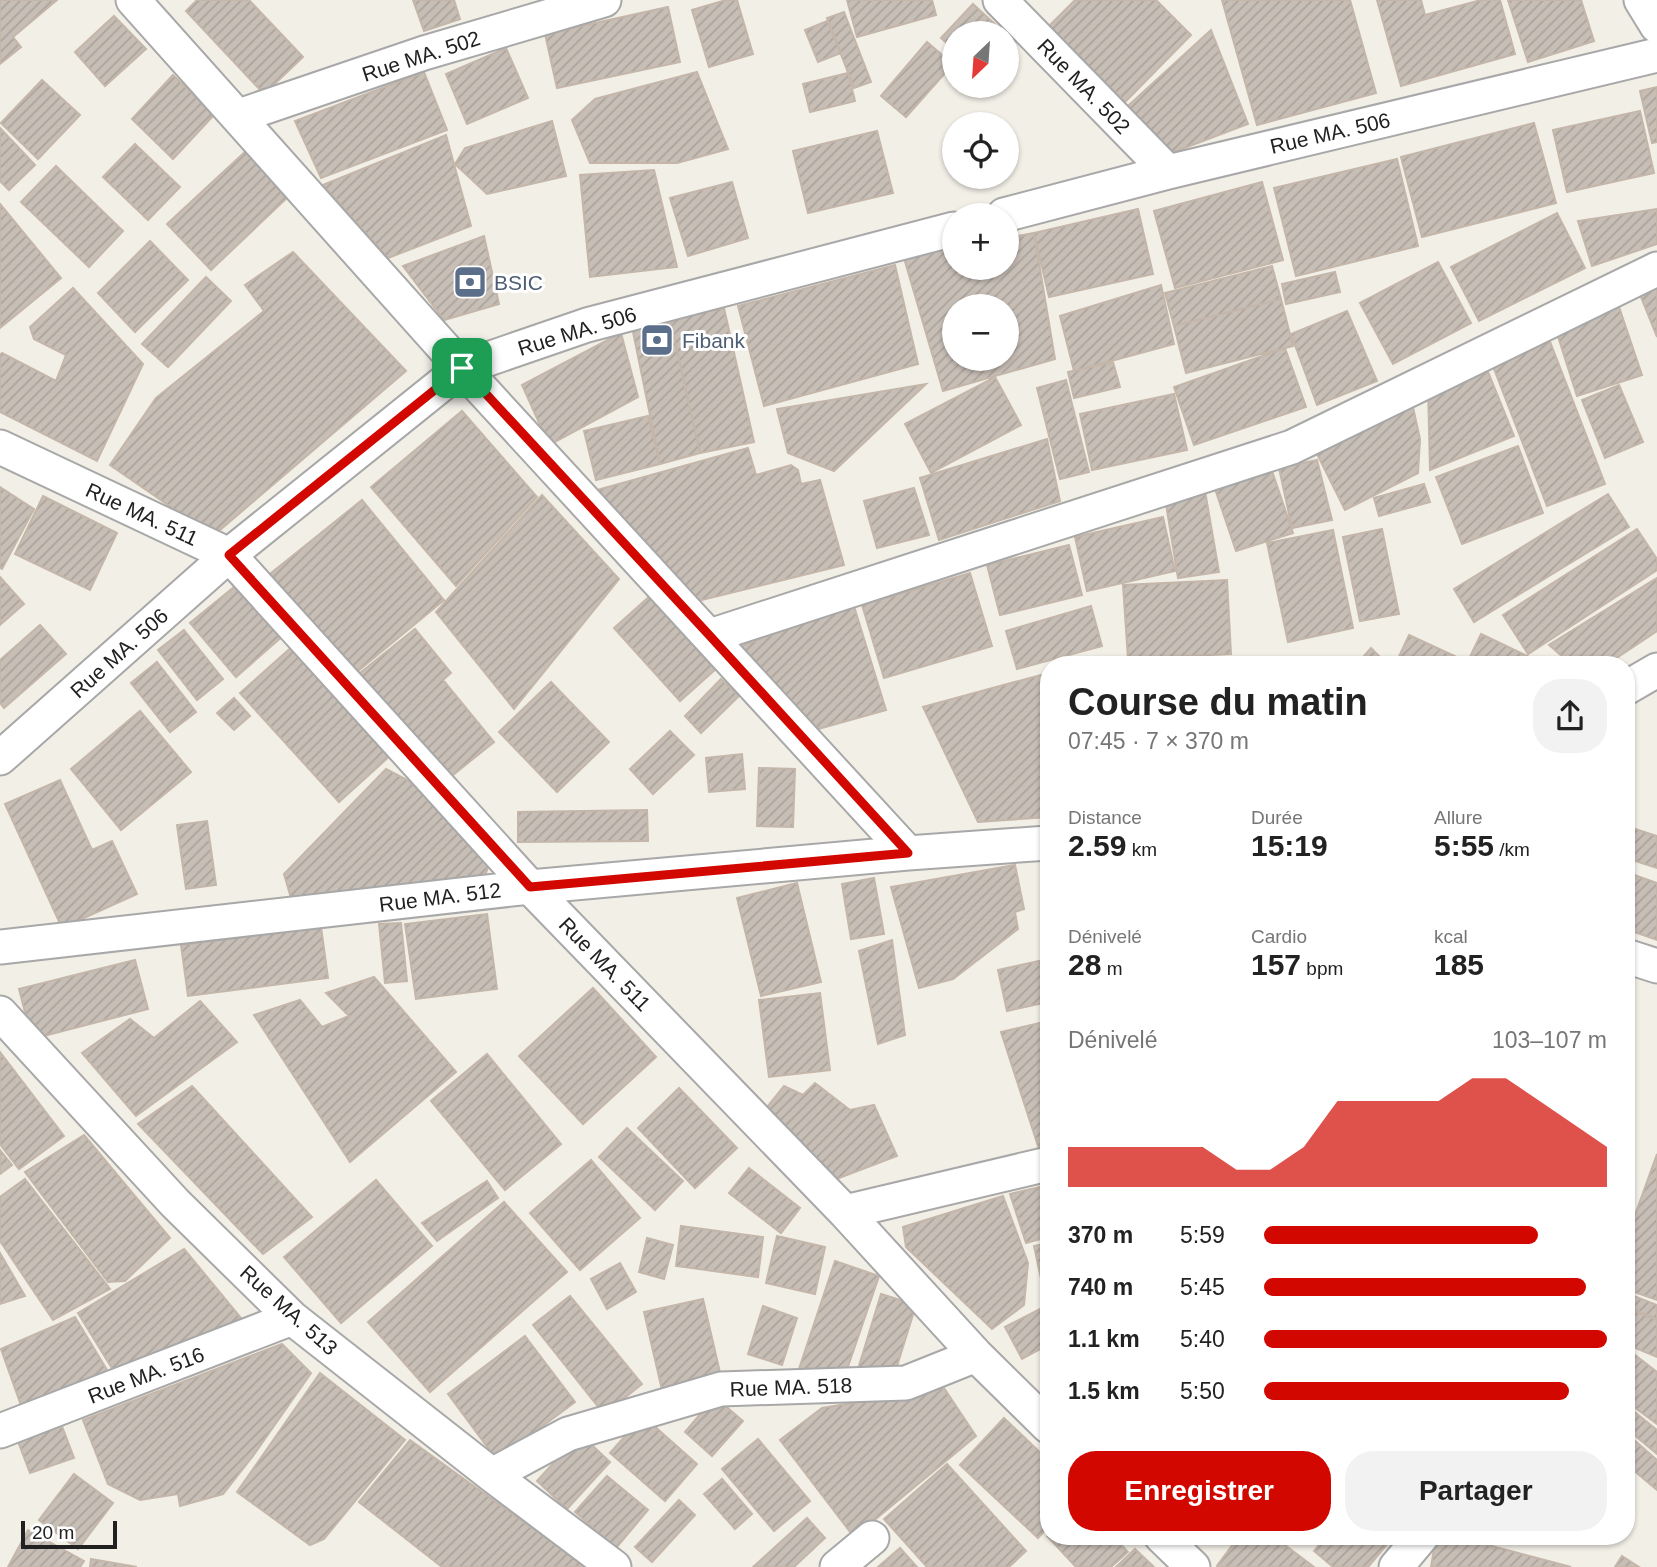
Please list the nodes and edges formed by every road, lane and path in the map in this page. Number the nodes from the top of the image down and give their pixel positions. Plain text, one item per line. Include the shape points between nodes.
1 (133, 0) edge
2 (604, 0) edge
3 (1000, 0) edge
4 (1641, 0) edge
5 (1657, 26) edge
6 (1657, 55) edge
7 (239, 116) junction
8 (1168, 172) junction
9 (1019, 211) edge
10 (942, 232) edge
11 (1657, 269) edge
12 (462, 368) junction
13 (0, 447) edge
14 (229, 555) junction
15 (710, 636) junction
16 (1657, 670) edge
17 (1635, 683) edge
18 (0, 758) edge
19 (1040, 844) edge
20 (908, 853) junction
21 (530, 887) junction
22 (0, 947) edge
23 (1635, 959) edge
24 (1657, 966) edge
25 (0, 1013) edge
26 (1040, 1166) edge
27 (845, 1212) junction
28 (292, 1318) junction
29 (976, 1355) junction
30 (1040, 1418) edge
31 (0, 1432) edge
32 (492, 1475) junction
33 (872, 1538) dead end
34 (1170, 1545) edge
35 (1414, 1545) edge
36 (614, 1567) edge
37 (837, 1567) edge
38 (1193, 1567) edge
39 (1396, 1567) edge

1 - 7 street
2 - 7 street, Rue MA. 502 via 424,53
3 - 8 street, Rue MA. 502
4 - 5 street
6 - 8 street, Rue MA. 506
7 - 12 street
8 - 9 street, Rue MA. 506
10 - 12 street, Rue MA. 506 via 587,325
11 - 15 street via 1292,447
12 - 14 street, Rue MA. 506
12 - 15 street
13 - 14 street, Rue MA. 511
14 - 18 street, Rue MA. 506
14 - 21 street, Rue MA. 511
15 - 20 street
16 - 17 street
19 - 20 street, Rue MA. 512
20 - 21 street, Rue MA. 512
21 - 22 street, Rue MA. 512
21 - 27 street, Rue MA. 511
23 - 24 street
25 - 28 street, Rue MA. 513 via 175,1203
26 - 27 street
27 - 29 street, Rue MA. 511
28 - 31 street, Rue MA. 516
28 - 32 street, Rue MA. 513
29 - 30 street, Rue MA. 511
29 - 32 street, Rue MA. 518 via 906,1383 721,1389 568,1434
32 - 36 street, Rue MA. 513
33 - 37 street
34 - 38 street
35 - 39 street

